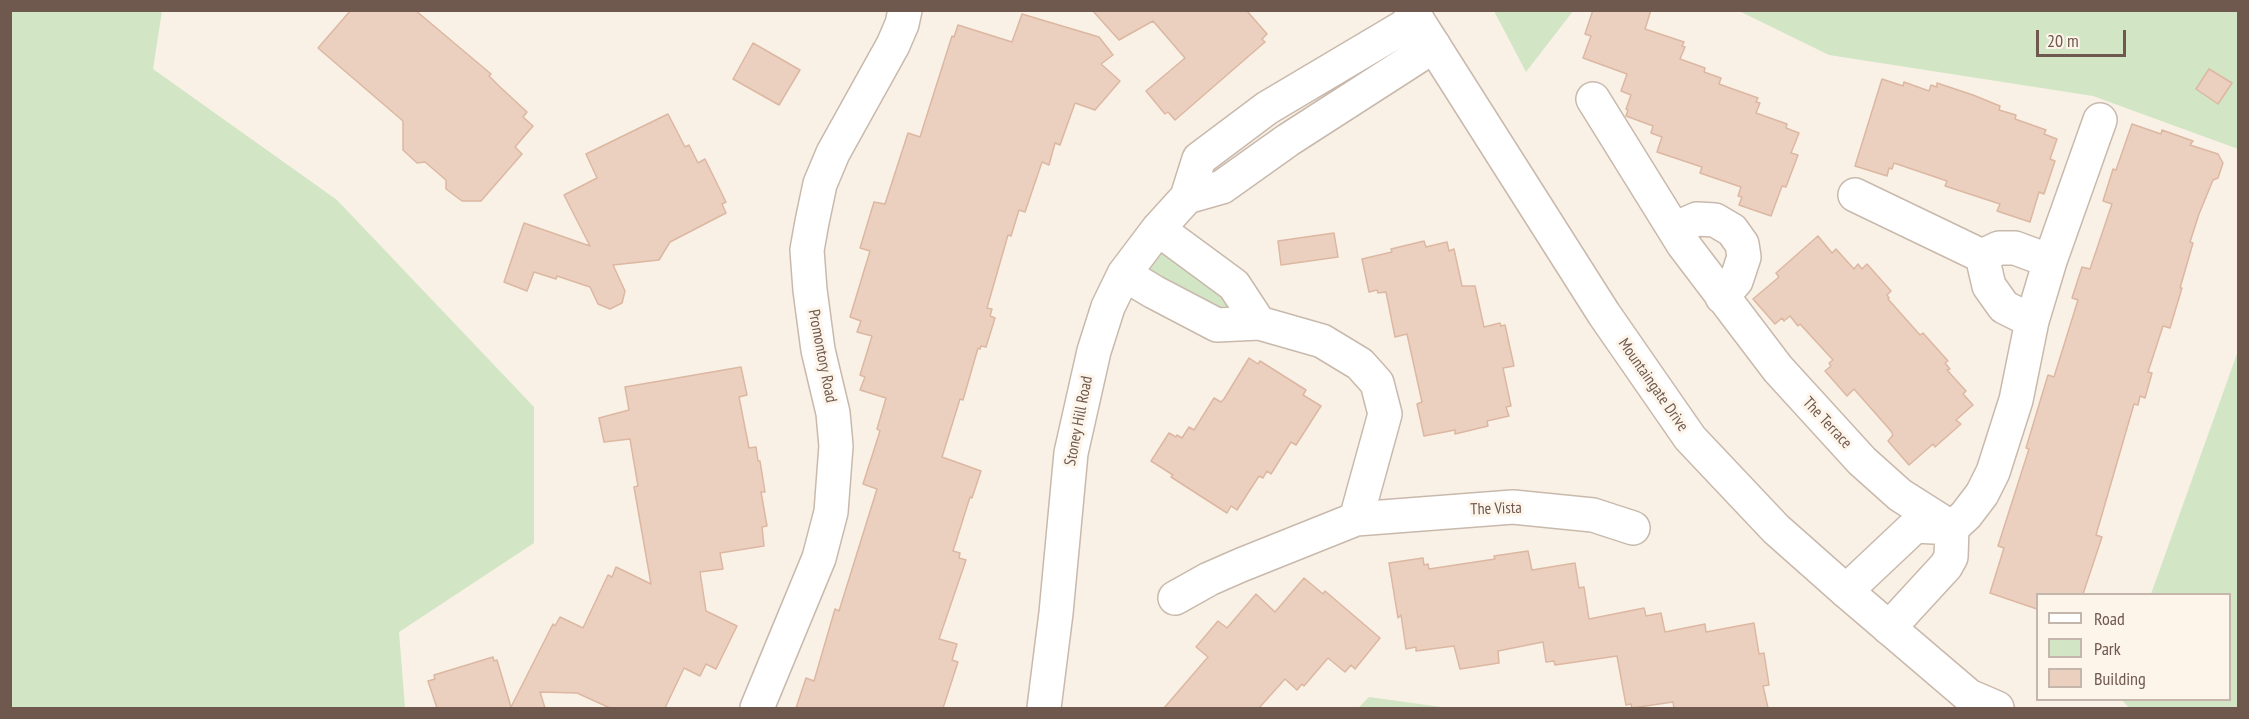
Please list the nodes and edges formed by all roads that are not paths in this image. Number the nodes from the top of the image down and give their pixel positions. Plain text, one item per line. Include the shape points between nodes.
1 (905, 10) edge
2 (1421, 25) edge
3 (1593, 99) dead end
4 (1267, 108) junction
5 (2100, 120) dead end
6 (1288, 140) junction
7 (1855, 195) dead end
8 (1187, 197) junction
9 (1158, 229) junction
10 (1674, 229) junction
11 (1982, 256) junction
12 (2050, 261) junction
13 (1124, 274) junction
14 (1722, 297) junction
15 (2032, 321) junction
16 (1259, 323) junction
17 (1356, 519) junction
18 (1633, 528) dead end
19 (1952, 528) junction
20 (1846, 591) junction
21 (1175, 598) dead end
22 (1889, 628) junction
23 (1981, 704) edge
24 (757, 708) edge
25 (1044, 708) edge

1 - 24 street, Promontory Road via 893,45 820,184 807,250 818,350 833,413 836,446 831,512 819,558
2 - 4 street, Stoney Hill Road
2 - 6 street
2 - 20 street, Mountaingate Drive via 1604,314 1690,438 1776,529
3 - 10 street, The Terrace
4 - 6 street
4 - 8 street, Stoney Hill Road via 1199,159
5 - 12 street
6 - 8 street via 1222,187
7 - 11 street
8 - 9 street, Stoney Hill Road
9 - 13 street, Stoney Hill Road
9 - 16 street via 1234,285
10 - 14 street, The Terrace
10 - 14 street via 1697,219 1715,220 1732,230 1742,244 1744,257 1736,281
11 - 12 street via 1999,248 2015,248
11 - 15 street via 1989,286 2004,307
12 - 15 street
13 - 16 street via 1217,325
13 - 25 street, Stoney Hill Road via 1094,351 1071,453
14 - 19 street, The Terrace via 1778,369 1862,461 1900,495
15 - 19 street via 2016,400 1993,472 1982,494
16 - 17 street via 1322,340 1360,364 1377,382 1385,414
17 - 18 street, The Vista via 1513,507 1593,515
17 - 21 street, The Vista via 1241,565
19 - 20 street via 1915,526
19 - 22 street via 1951,557 1946,566
20 - 22 street, Mountaingate Drive
22 - 23 street, Mountaingate Drive

